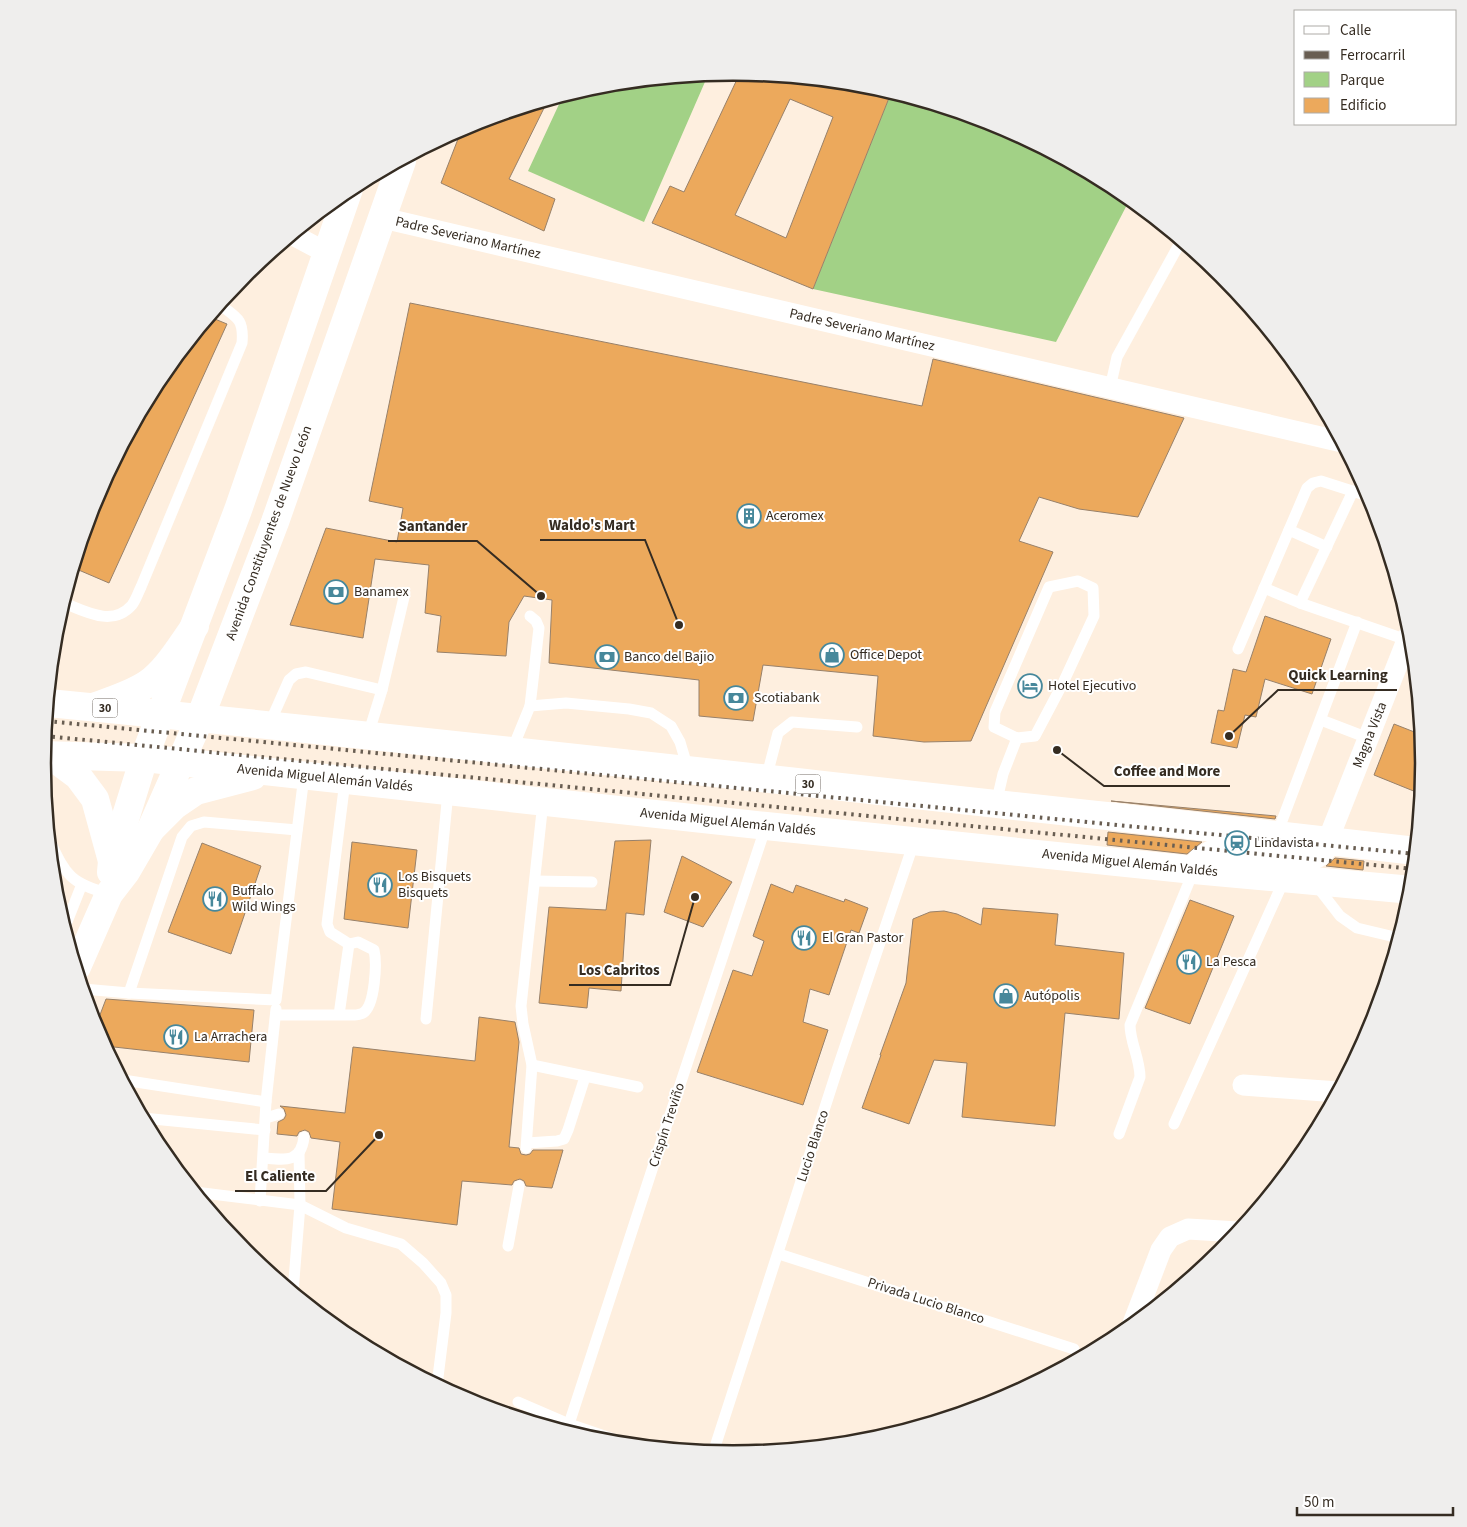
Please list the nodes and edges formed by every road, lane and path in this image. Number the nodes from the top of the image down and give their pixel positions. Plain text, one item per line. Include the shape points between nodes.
1 (399, 169) edge
2 (345, 203) edge
3 (383, 218) junction
4 (299, 238) edge
5 (1178, 247) edge
6 (327, 253) junction
7 (226, 309) edge
8 (1110, 388) junction
9 (1333, 440) edge
10 (1353, 490) junction
11 (1360, 493) edge
12 (1289, 530) junction
13 (1326, 546) junction
14 (1264, 588) junction
15 (405, 593) dead end
16 (1300, 603) junction
17 (70, 605) edge
18 (530, 616) dead end
19 (1357, 622) junction
20 (195, 626) junction
21 (1404, 634) edge
22 (1405, 644) edge
23 (1238, 649) dead end
24 (382, 690) junction
25 (54, 704) edge
26 (530, 706) junction
27 (92, 707) junction
28 (162, 714) junction
29 (200, 718) junction
30 (1321, 720) junction
31 (268, 726) junction
32 (856, 726) dead end
33 (368, 735) junction
34 (1017, 738) junction
35 (1368, 738) junction
36 (511, 752) junction
37 (51, 755) edge
38 (51, 758) edge
39 (144, 758) junction
40 (179, 762) junction
41 (689, 771) junction
42 (268, 772) junction
43 (304, 776) junction
44 (766, 779) junction
45 (345, 781) junction
46 (448, 792) junction
47 (543, 802) junction
48 (996, 804) junction
49 (766, 826) junction
50 (151, 829) junction
51 (297, 830) junction
52 (1277, 834) junction
53 (1328, 840) junction
54 (914, 841) junction
55 (1370, 846) junction
56 (1410, 850) edge
57 (58, 857) edge
58 (112, 861) junction
59 (1408, 863) edge
60 (1194, 870) junction
61 (1285, 878) junction
62 (1312, 880) junction
63 (534, 881) junction
64 (592, 882) dead end
65 (82, 884) junction
66 (1404, 889) edge
67 (109, 894) junction
68 (69, 917) edge
69 (1394, 937) edge
70 (349, 944) junction
71 (80, 960) edge
72 (90, 990) edge
73 (129, 993) junction
74 (276, 1000) junction
75 (339, 1014) junction
76 (276, 1015) junction
77 (426, 1019) dead end
78 (532, 1065) junction
79 (585, 1077) junction
80 (130, 1081) edge
81 (1243, 1085) dead end
82 (638, 1087) dead end
83 (1331, 1091) edge
84 (266, 1102) junction
85 (279, 1114) dead end
86 (151, 1118) edge
87 (266, 1124) junction
88 (1174, 1124) dead end
89 (1119, 1134) dead end
90 (304, 1137) dead end
91 (299, 1153) junction
92 (264, 1158) junction
93 (519, 1186) dead end
94 (204, 1193) edge
95 (260, 1201) junction
96 (300, 1205) junction
97 (1229, 1231) edge
98 (508, 1246) dead end
99 (779, 1254) junction
100 (294, 1284) edge
101 (1137, 1314) edge
102 (1074, 1349) dead end
103 (438, 1378) edge
104 (518, 1402) dead end
105 (569, 1424) junction
106 (586, 1430) edge
107 (715, 1445) edge

1 - 3 main road, Avenida Constituyentes de Nuevo León
2 - 6 main road, Avenida Constituyentes de Nuevo León
3 - 8 street, Padre Severiano Martínez
3 - 29 main road, Avenida Constituyentes de Nuevo León via 275,522
4 - 6 street
5 - 8 lane via 1117,357
6 - 20 main road, Avenida Constituyentes de Nuevo León
7 - 17 lane via 236,316 243,329 242,343 141,587 132,604 119,616 96,616
8 - 9 street, Padre Severiano Martínez
10 - 11 lane
10 - 12 lane via 1321,481 1312,483
10 - 13 lane
12 - 13 lane
12 - 14 lane
13 - 16 lane
14 - 16 lane
14 - 23 lane
15 - 24 lane
16 - 19 lane
18 - 26 lane via 539,628
19 - 21 lane
19 - 30 lane
20 - 27 main road via 167,664 148,683 118,699
20 - 28 main road, Avenida Constituyentes de Nuevo León
22 - 35 street, Magna Vista
24 - 31 lane via 306,672 296,674
24 - 33 lane
25 - 27 main road, 30
26 - 36 lane
26 - 41 lane via 566,703 651,713 671,726
27 - 28 main road, 30
28 - 29 main road, 30
28 - 39 main road, Avenida Constituyentes de Nuevo León
29 - 31 main road, 30
29 - 40 main road, Avenida Constituyentes de Nuevo León
30 - 35 lane
30 - 52 lane
31 - 33 main road, 30
32 - 44 lane via 792,722 778,733
33 - 36 main road, 30
34 - 34 lane via 1035,736 1094,616 1093,588 1078,580 1049,588 995,712 994,727
34 - 48 lane
35 - 53 street, Magna Vista
36 - 41 main road, 30
37 - 39 main road, Avenida Miguel Alemán Valdés
38 - 58 main road via 78,776 95,799
39 - 40 main road, Avenida Miguel Alemán Valdés
39 - 58 main road, Avenida Constituyentes de Nuevo León
40 - 42 main road, Avenida Miguel Alemán Valdés
40 - 50 main road, Avenida Constituyentes de Nuevo León
41 - 44 main road, 30
42 - 43 main road, Avenida Miguel Alemán Valdés
42 - 50 main road via 196,791 174,806
43 - 45 main road, Avenida Miguel Alemán Valdés
43 - 51 lane
44 - 48 main road, 30
45 - 46 main road, Avenida Miguel Alemán Valdés
45 - 70 lane via 327,924 330,932
46 - 47 main road, Avenida Miguel Alemán Valdés
46 - 77 lane
47 - 49 main road, Avenida Miguel Alemán Valdés
47 - 63 lane
48 - 52 main road, 30
49 - 54 main road, Avenida Miguel Alemán Valdés
49 - 105 lane, Crispín Treviño
50 - 67 main road, Avenida Constituyentes de Nuevo León
51 - 73 lane via 204,822 191,826 182,837
51 - 74 lane
52 - 53 main road, 30
53 - 55 main road, 30
53 - 60 main road via 1322,852 1313,857 1212,854
54 - 60 main road, Avenida Miguel Alemán Valdés
54 - 99 lane, Lucio Blanco
55 - 56 main road, 30
55 - 59 main road
57 - 65 lane via 70,876
58 - 67 main road, Avenida Constituyentes de Nuevo León
60 - 61 main road, Avenida Miguel Alemán Valdés
60 - 89 lane via 1130,1024 1140,1077
61 - 62 main road, Avenida Miguel Alemán Valdés
61 - 88 lane
62 - 66 main road, Avenida Miguel Alemán Valdés
62 - 69 lane via 1340,916 1357,928
63 - 64 lane
63 - 78 lane via 521,1006
65 - 67 lane
65 - 68 lane
67 - 71 main road, Avenida Constituyentes de Nuevo León
70 - 75 lane
70 - 75 lane via 358,942 374,950 376,960 371,1000 362,1014
72 - 73 lane
73 - 74 lane
74 - 76 lane
75 - 76 lane
76 - 84 lane
78 - 79 lane
78 - 79 lane via 526,1146 564,1139
79 - 82 lane
80 - 84 lane
81 - 83 street
84 - 87 lane
85 - 87 lane
86 - 87 lane
87 - 92 lane
90 - 91 lane
91 - 92 lane via 284,1160
91 - 96 lane
92 - 95 lane
93 - 98 lane
94 - 95 lane
95 - 96 lane
96 - 100 lane
96 - 103 lane via 346,1228 401,1244 440,1283 446,1295 446,1313
97 - 101 street via 1188,1229 1170,1237 1161,1250
99 - 102 lane, Privada Lucio Blanco
99 - 107 lane, Lucio Blanco
104 - 105 lane
105 - 106 lane

